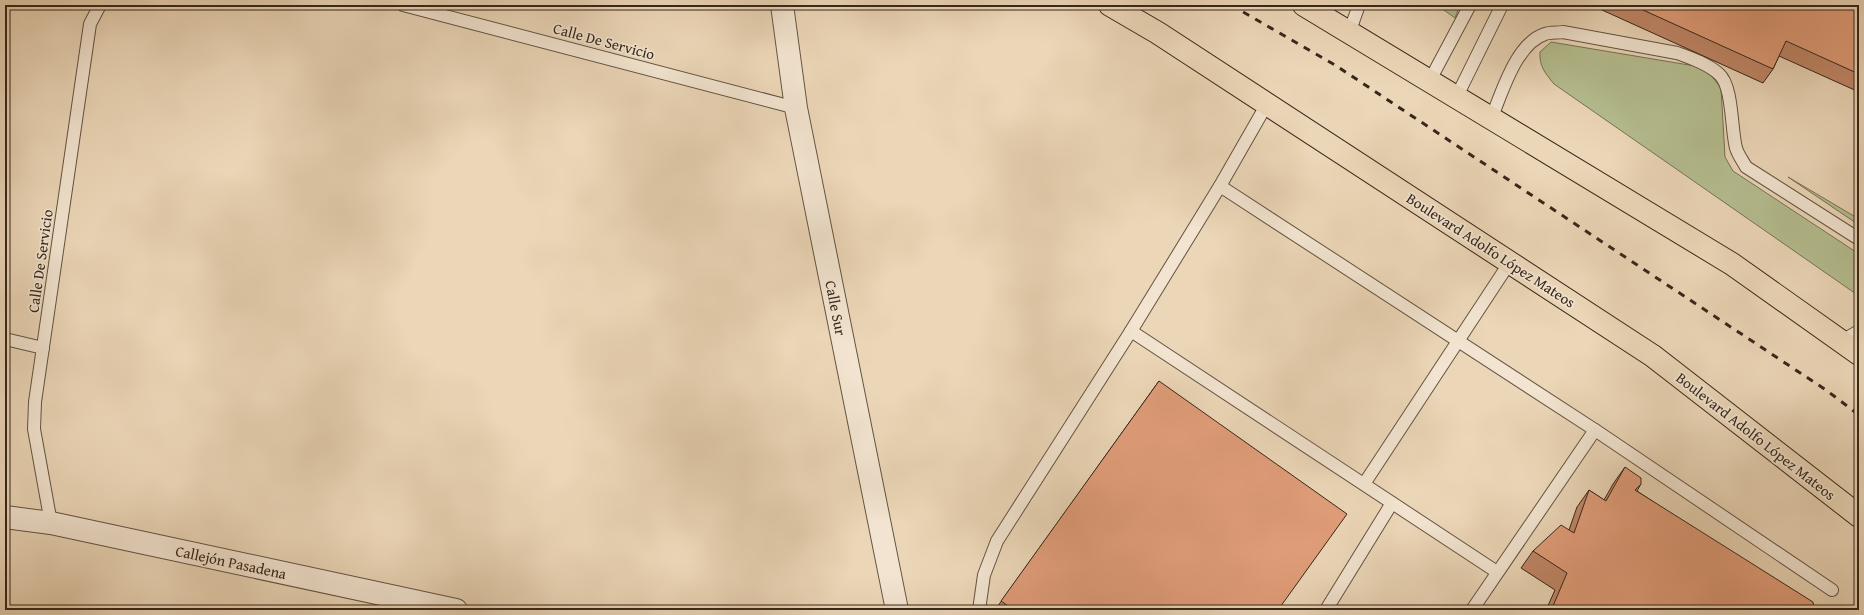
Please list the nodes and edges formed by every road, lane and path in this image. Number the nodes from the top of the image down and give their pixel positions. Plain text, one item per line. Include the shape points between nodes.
1 (100, 5) edge
2 (403, 5) edge
3 (782, 5) edge
4 (1110, 5) edge
5 (1304, 5) edge
6 (1359, 5) edge
7 (1470, 5) edge
8 (1502, 5) edge
9 (1349, 33) junction
10 (1429, 82) junction
11 (1456, 98) junction
12 (1267, 104) junction
13 (796, 108) junction
14 (1491, 119) junction
15 (1220, 186) junction
16 (1859, 240) edge
17 (1510, 262) junction
18 (1131, 331) junction
19 (1850, 336) edge
20 (5, 339) edge
21 (1458, 342) junction
22 (43, 348) junction
23 (1859, 354) edge
24 (1595, 430) junction
25 (1364, 484) junction
26 (1392, 503) junction
27 (1859, 516) edge
28 (5, 517) edge
29 (51, 523) junction
30 (1497, 572) junction
31 (1832, 590) dead end
32 (456, 610) edge
33 (897, 610) edge
34 (979, 610) edge
35 (1326, 610) edge
36 (1472, 610) edge

1 - 22 lane, Calle De Servicio via 90,24
2 - 13 lane, Calle De Servicio
3 - 13 street, Calle Sur
4 - 12 main road, Boulevard Adolfo López Mateos
5 - 9 main road
6 - 9 lane
7 - 10 lane
8 - 11 lane
9 - 10 main road
10 - 11 main road
11 - 14 main road
12 - 15 lane
12 - 17 main road, Boulevard Adolfo López Mateos
13 - 33 street, Calle Sur
14 - 16 lane via 1515,62 1530,42 1545,34 1563,32 1677,53 1720,74 1728,85 1737,150 1746,167
14 - 19 main road
15 - 18 lane
15 - 21 lane
17 - 21 lane
17 - 27 main road, Boulevard Adolfo López Mateos via 1653,356
18 - 25 lane
18 - 34 lane via 997,541 984,575
19 - 23 main road
20 - 22 lane
21 - 24 lane
21 - 25 lane
22 - 29 lane, Calle De Servicio via 34,429
24 - 30 lane
24 - 31 lane
25 - 26 lane
26 - 30 lane
26 - 35 lane
28 - 29 street, Callejón Pasadena
29 - 32 street, Callejón Pasadena
30 - 36 lane

